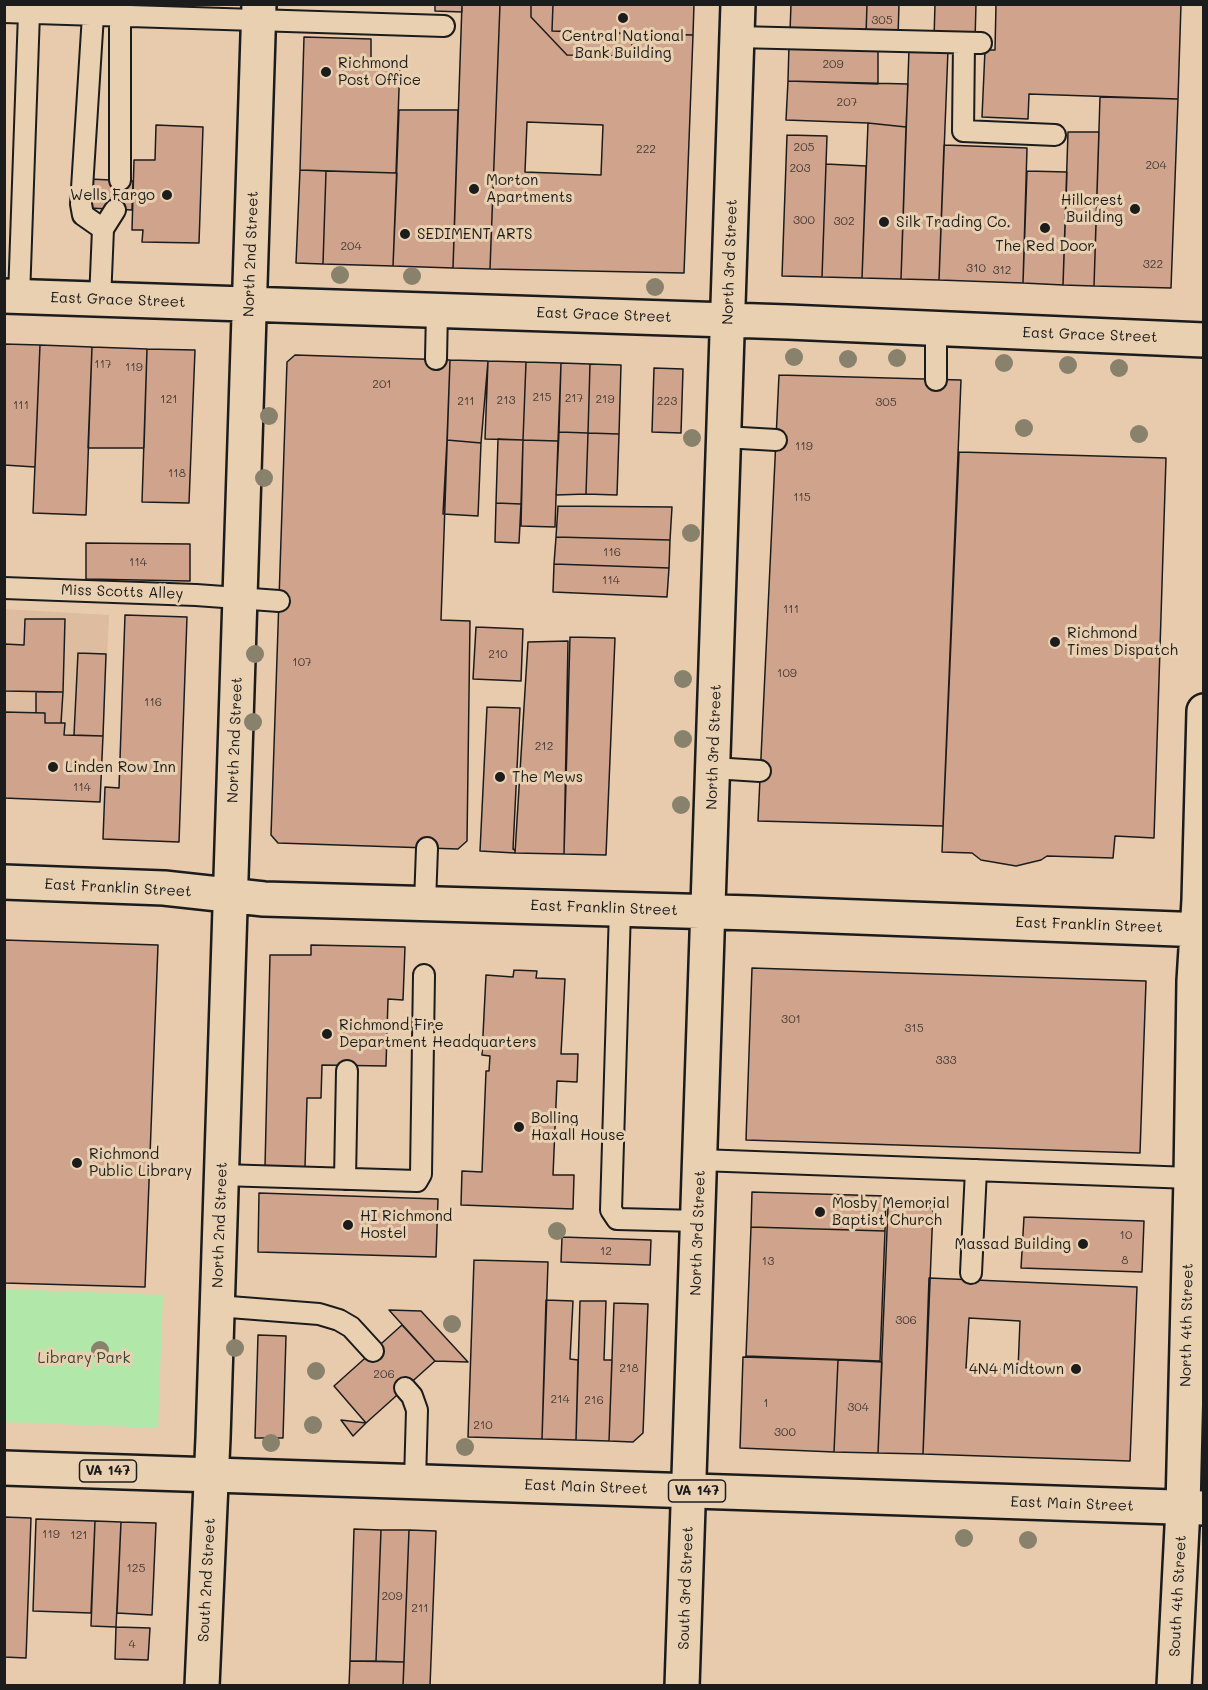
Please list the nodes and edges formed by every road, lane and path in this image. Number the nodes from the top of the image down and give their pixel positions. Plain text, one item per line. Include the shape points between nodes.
1 (738, 4) edge
2 (4, 12) edge
3 (258, 12) edge
4 (29, 13) junction
5 (93, 15) junction
6 (120, 16) junction
7 (444, 26) dead end
8 (737, 37) junction
9 (1055, 135) dead end
10 (120, 180) dead end
11 (115, 210) dead end
12 (104, 229) junction
13 (12, 297) edge
14 (100, 300) junction
15 (250, 304) junction
16 (437, 310) junction
17 (728, 320) junction
18 (936, 329) junction
19 (1203, 340) edge
20 (436, 359) dead end
21 (936, 380) dead end
22 (724, 437) junction
23 (776, 440) dead end
24 (4, 588) edge
25 (240, 598) junction
26 (279, 601) dead end
27 (1203, 711) edge
28 (713, 768) junction
29 (760, 771) dead end
30 (427, 848) dead end
31 (4, 882) edge
32 (229, 895) junction
33 (425, 903) junction
34 (620, 909) junction
35 (707, 912) junction
36 (1200, 929) edge
37 (424, 975) dead end
38 (347, 1071) dead end
39 (700, 1160) junction
40 (976, 1170) junction
41 (221, 1175) junction
42 (345, 1179) junction
43 (1195, 1196) edge
44 (699, 1221) junction
45 (971, 1273) dead end
46 (217, 1306) junction
47 (373, 1351) dead end
48 (405, 1388) dead end
49 (4, 1468) edge
50 (212, 1474) junction
51 (415, 1481) junction
52 (689, 1490) junction
53 (1193, 1507) edge
54 (202, 1686) edge
55 (682, 1686) edge
56 (1174, 1686) edge

1 - 8 street, North 3rd Street
2 - 4 lane
3 - 6 lane
3 - 7 lane
3 - 15 street, North 2nd Street
4 - 5 lane
4 - 13 lane
5 - 6 lane
5 - 12 lane via 81,204 83,215
6 - 10 lane
8 - 9 lane via 973,43 963,131
8 - 17 street, North 3rd Street
11 - 12 lane
12 - 14 lane
13 - 14 street, East Grace Street
14 - 15 street, East Grace Street
15 - 16 street, East Grace Street
15 - 25 street, North 2nd Street
16 - 17 street, East Grace Street
16 - 20 lane
17 - 18 street, East Grace Street
17 - 22 street, North 3rd Street
18 - 19 street, East Grace Street
18 - 21 lane
22 - 23 lane
22 - 28 street, North 3rd Street
24 - 25 lane, Miss Scotts Alley
25 - 26 lane, Miss Scotts Alley
25 - 32 street, North 2nd Street
27 - 36 street, North 4th Street
28 - 29 lane
28 - 35 street, North 3rd Street
30 - 33 lane
31 - 32 street, East Franklin Street via 164,888
32 - 33 street, East Franklin Street
32 - 41 street, North 2nd Street
33 - 34 street, East Franklin Street
34 - 35 street, East Franklin Street
34 - 44 lane via 611,1210 617,1219
35 - 36 street, East Franklin Street
35 - 39 street, North 3rd Street
36 - 43 street, North 4th Street via 1194,981
37 - 42 lane via 421,1174 417,1181
38 - 42 lane
39 - 40 lane
39 - 44 street, North 3rd Street
40 - 43 lane
40 - 45 lane
41 - 42 lane
41 - 46 street, North 2nd Street
43 - 53 street, North 4th Street
44 - 52 street, North 3rd Street
46 - 47 lane via 319,1314 351,1327
46 - 50 street, North 2nd Street
48 - 51 lane via 417,1410
49 - 50 street, East Main Street / VA 147
50 - 51 street, East Main Street / VA 147
50 - 54 street, South 2nd Street
51 - 52 street, East Main Street / VA 147
52 - 53 street, East Main Street / VA 147
52 - 55 street, South 3rd Street
53 - 56 street, South 4th Street

